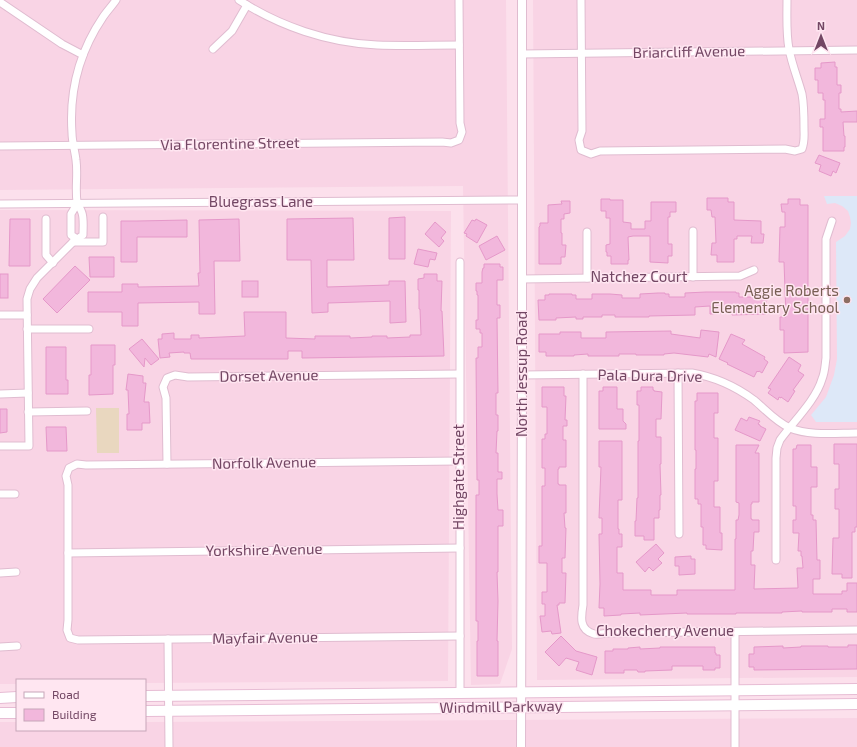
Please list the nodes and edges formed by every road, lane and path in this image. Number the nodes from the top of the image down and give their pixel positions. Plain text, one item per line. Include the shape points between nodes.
1 (116, 0) edge
2 (239, 0) edge
3 (459, 0) edge
4 (522, 0) edge
5 (581, 0) edge
6 (787, 0) edge
7 (0, 2) edge
8 (247, 5) junction
9 (459, 45) junction
10 (213, 48) dead end
11 (789, 50) junction
12 (857, 50) edge
13 (581, 53) junction
14 (522, 54) junction
15 (83, 55) junction
16 (0, 146) edge
17 (73, 146) junction
18 (522, 200) junction
19 (0, 204) edge
20 (77, 204) junction
21 (103, 217) dead end
22 (46, 219) dead end
23 (832, 221) dead end
24 (693, 231) dead end
25 (587, 232) dead end
26 (75, 241) junction
27 (460, 262) dead end
28 (53, 263) junction
29 (754, 270) dead end
30 (693, 277) junction
31 (587, 278) junction
32 (522, 279) junction
33 (0, 315) edge
34 (28, 315) junction
35 (27, 329) junction
36 (89, 329) dead end
37 (678, 373) junction
38 (459, 374) junction
39 (583, 374) junction
40 (522, 375) junction
41 (28, 393) junction
42 (0, 394) edge
43 (86, 411) dead end
44 (28, 412) junction
45 (789, 428) junction
46 (857, 433) edge
47 (0, 446) edge
48 (459, 461) junction
49 (167, 464) junction
50 (0, 494) edge
51 (15, 494) dead end
52 (679, 534) dead end
53 (460, 548) junction
54 (68, 553) junction
55 (776, 560) dead end
56 (0, 572) edge
57 (16, 572) dead end
58 (857, 630) edge
59 (735, 632) junction
60 (460, 636) junction
61 (168, 639) junction
62 (0, 646) edge
63 (17, 646) dead end
64 (857, 689) edge
65 (735, 690) junction
66 (521, 692) junction
67 (460, 693) junction
68 (146, 696) edge
69 (16, 697) edge
70 (0, 698) edge
71 (169, 704) junction
72 (857, 704) edge
73 (735, 705) junction
74 (521, 707) junction
75 (146, 711) edge
76 (0, 713) edge
77 (16, 713) edge
78 (169, 747) edge
79 (520, 747) edge
80 (735, 747) edge

1 - 15 street via 103,17
2 - 8 street
3 - 9 street
4 - 14 street, North Jessup Road
5 - 13 street
6 - 11 street
7 - 15 street via 62,44
8 - 9 street via 300,30 350,42 376,45
8 - 10 street via 232,31
9 - 17 street, Via Florentine Street via 462,132 460,140 451,143
11 - 12 street, Briarcliff Avenue
11 - 13 street, Briarcliff Avenue
11 - 13 street via 804,112 805,142 802,149 795,151 600,151 591,154 581,150
13 - 14 street, Briarcliff Avenue
14 - 18 street, North Jessup Road
15 - 17 street via 74,89
16 - 17 street, Via Florentine Street
17 - 20 street via 77,160
18 - 20 street, Bluegrass Lane
18 - 32 street, North Jessup Road
19 - 20 street, Bluegrass Lane
20 - 26 street via 71,214 71,235
20 - 26 street via 83,214 83,234
21 - 26 street via 103,242
22 - 28 street via 46,255
23 - 45 street via 826,239 825,371 812,400
24 - 30 street
25 - 31 street
26 - 28 street
27 - 38 street, Highgate Street
28 - 34 street via 37,278 30,289 27,299
29 - 30 street, Natchez Court via 740,276
30 - 31 street, Natchez Court
31 - 32 street, Natchez Court
32 - 40 street, North Jessup Road
33 - 34 street
34 - 35 street
35 - 36 street
35 - 41 street
37 - 39 street, Pala Dura Drive
37 - 45 street, Pala Dura Drive via 692,373 729,384 753,399
37 - 52 street
38 - 48 street, Highgate Street
38 - 49 street, Dorset Avenue via 188,377 175,375 167,378 163,387 166,398
39 - 40 street, Pala Dura Drive
39 - 59 street, Chokecherry Avenue via 583,605 580,619 585,630 594,634
40 - 66 street, North Jessup Road
41 - 42 street
41 - 44 street
43 - 44 street
44 - 47 street via 29,446
45 - 46 street, Pala Dura Drive via 812,433
45 - 55 street via 780,440 776,453
48 - 49 street, Norfolk Avenue
48 - 53 street, Highgate Street
49 - 54 street, Norfolk Avenue via 77,464 69,468 66,476
50 - 51 street
53 - 54 street, Yorkshire Avenue
53 - 60 street, Highgate Street
54 - 61 street, Mayfair Avenue via 67,630 70,638
56 - 57 street
58 - 59 street, Chokecherry Avenue
59 - 65 street
60 - 61 street, Mayfair Avenue
60 - 67 street, Highgate Street
61 - 71 street
62 - 63 street
64 - 65 main road, Windmill Parkway
65 - 66 main road, Windmill Parkway
65 - 73 street
66 - 67 main road, Windmill Parkway
66 - 74 street, North Jessup Road
67 - 71 main road, Windmill Parkway
68 - 71 main road, Windmill Parkway
69 - 70 main road
71 - 74 main road, Windmill Parkway
71 - 75 main road, Windmill Parkway
71 - 78 street
72 - 73 main road, Windmill Parkway
73 - 74 main road, Windmill Parkway
73 - 80 street
74 - 79 street, North Jessup Road
76 - 77 main road

